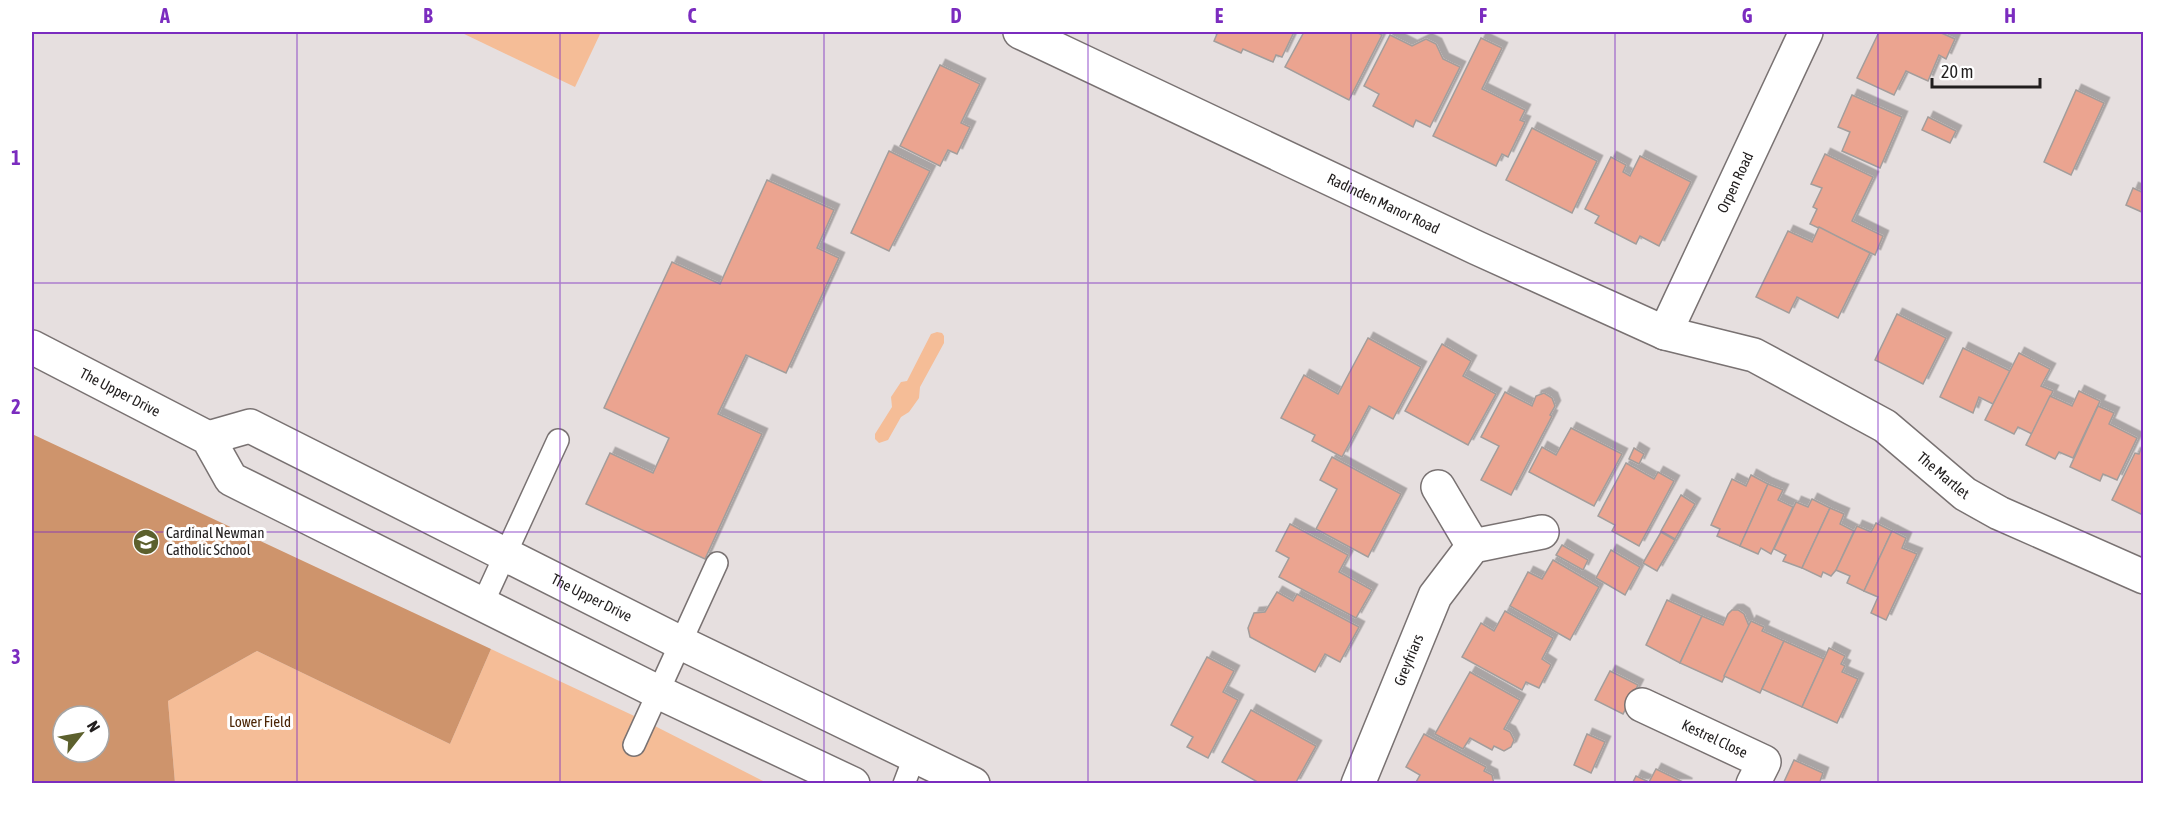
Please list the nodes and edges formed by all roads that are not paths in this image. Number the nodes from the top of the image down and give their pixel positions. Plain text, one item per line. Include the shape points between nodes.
1 (1020, 32) edge
2 (1806, 32) edge
3 (1665, 333) junction
4 (32, 346) edge
5 (1754, 355) joint
6 (208, 438) junction
7 (558, 440) dead end
8 (1438, 487) dead end
9 (1542, 532) dead end
10 (1473, 546) junction
11 (505, 555) junction
12 (717, 563) dead end
13 (2144, 577) edge
14 (482, 605) junction
15 (681, 643) junction
16 (658, 692) junction
17 (1642, 705) dead end
18 (634, 745) dead end
19 (910, 769) edge
20 (853, 783) edge
21 (974, 783) edge
22 (1358, 783) edge
23 (1753, 783) edge

1 - 3 street, Radinden Manor Road
2 - 3 street, Orpen Road
3 - 5 street, Radinden Manor Road
4 - 6 street, The Upper Drive
5 - 13 street, The Martlet via 1885,426 1965,494
6 - 11 street, The Upper Drive via 250,426
6 - 14 street via 231,479
7 - 11 lane
8 - 10 street
9 - 10 street
10 - 22 street, Greyfriars via 1435,596
11 - 14 lane
11 - 15 street, The Upper Drive
12 - 15 lane
14 - 16 street
15 - 16 lane
15 - 19 street, The Upper Drive
16 - 18 lane
16 - 20 street
17 - 23 street, Kestrel Close via 1764,762
19 - 21 street, The Upper Drive

